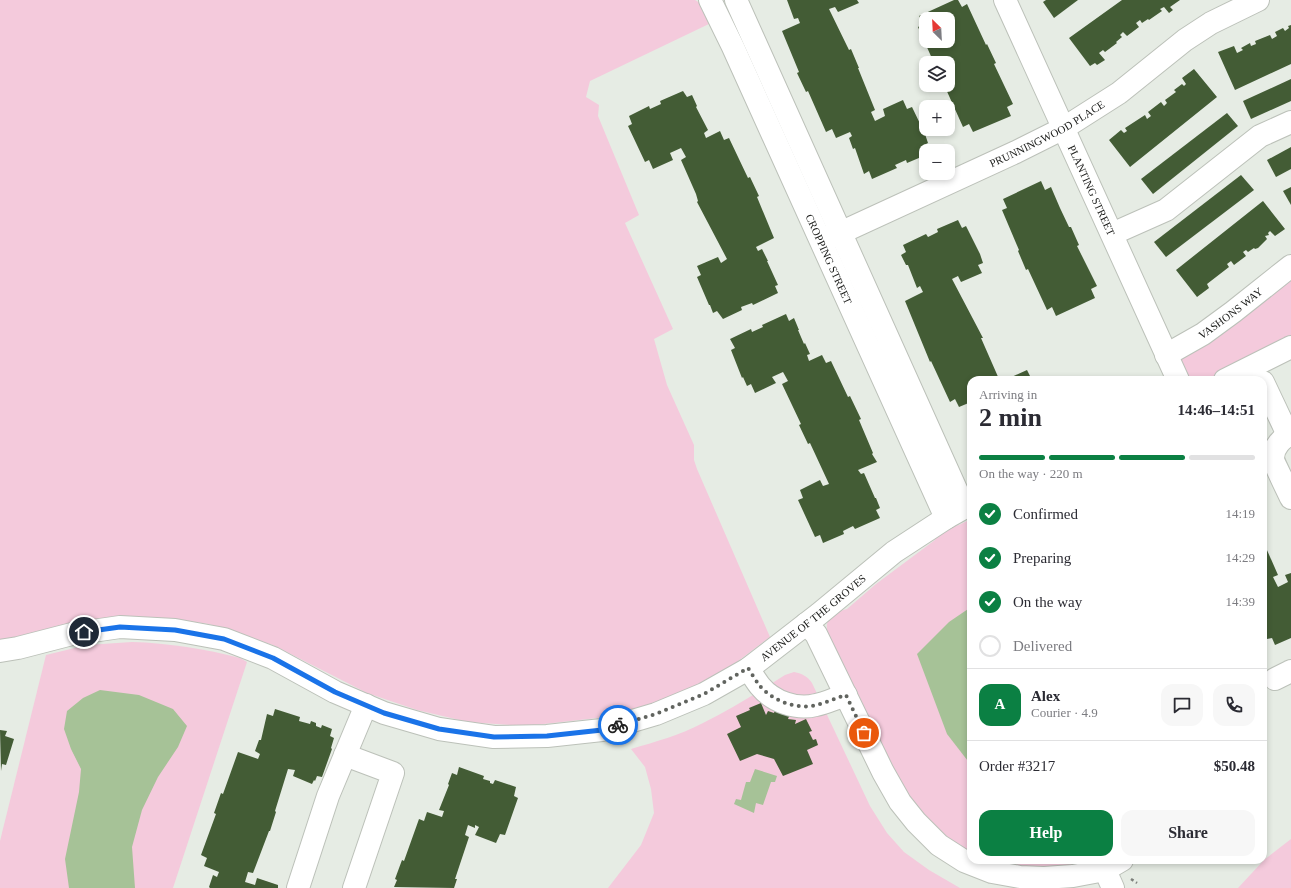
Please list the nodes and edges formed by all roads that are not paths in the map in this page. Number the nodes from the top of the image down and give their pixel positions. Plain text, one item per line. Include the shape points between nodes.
1 (710, 0) edge
2 (736, 0) edge
3 (1005, 0) edge
4 (1258, 0) edge
5 (1291, 122) edge
6 (1064, 128) junction
7 (841, 232) junction
8 (1112, 234) junction
9 (821, 241) junction
10 (1291, 266) edge
11 (1291, 347) edge
12 (1166, 355) junction
13 (1176, 376) edge
14 (1260, 376) edge
15 (1267, 390) edge
16 (1290, 435) edge
17 (1291, 498) edge
18 (967, 503) edge
19 (967, 506) edge
20 (946, 518) junction
21 (806, 624) junction
22 (0, 651) edge
23 (748, 668) junction
24 (846, 695) junction
25 (366, 705) junction
26 (345, 755) junction
27 (967, 862) edge
28 (972, 864) edge
29 (1113, 873) edge
30 (298, 888) edge
31 (354, 888) edge

1 - 9 street, CROPPING STREET
2 - 7 street, CROPPING STREET
3 - 6 street, PLANTING STREET
4 - 6 street, PRUNNINGWOOD PLACE via 1211,22 1184,40 1119,93
5 - 8 street via 1260,136 1166,210
6 - 7 street, PRUNNINGWOOD PLACE
6 - 8 street, PLANTING STREET
7 - 9 street, PRUNNINGWOOD PLACE
7 - 18 street, CROPPING STREET
8 - 12 street, PLANTING STREET
9 - 20 street, CROPPING STREET
10 - 12 street, VASHONS WAY via 1203,334
11 - 14 street
12 - 13 street, PLANTING STREET
15 - 16 street
16 - 17 street via 1277,444 1273,458
19 - 20 street, AVENUE OF THE GROVES
20 - 21 street, AVENUE OF THE GROVES via 894,552
21 - 23 street, AVENUE OF THE GROVES
21 - 24 street via 816,634
22 - 25 street, AVENUE OF THE GROVES via 72,634 120,627 175,630 224,639 273,658 335,692
23 - 24 street via 761,687 785,703 799,706 815,705
23 - 25 street, AVENUE OF THE GROVES via 704,694 656,714 602,730 547,736 494,737 439,729
24 - 27 street via 900,802 939,845
25 - 26 street
26 - 30 street via 328,796
26 - 31 street via 393,773
28 - 29 street via 992,872 1020,877 1044,878

